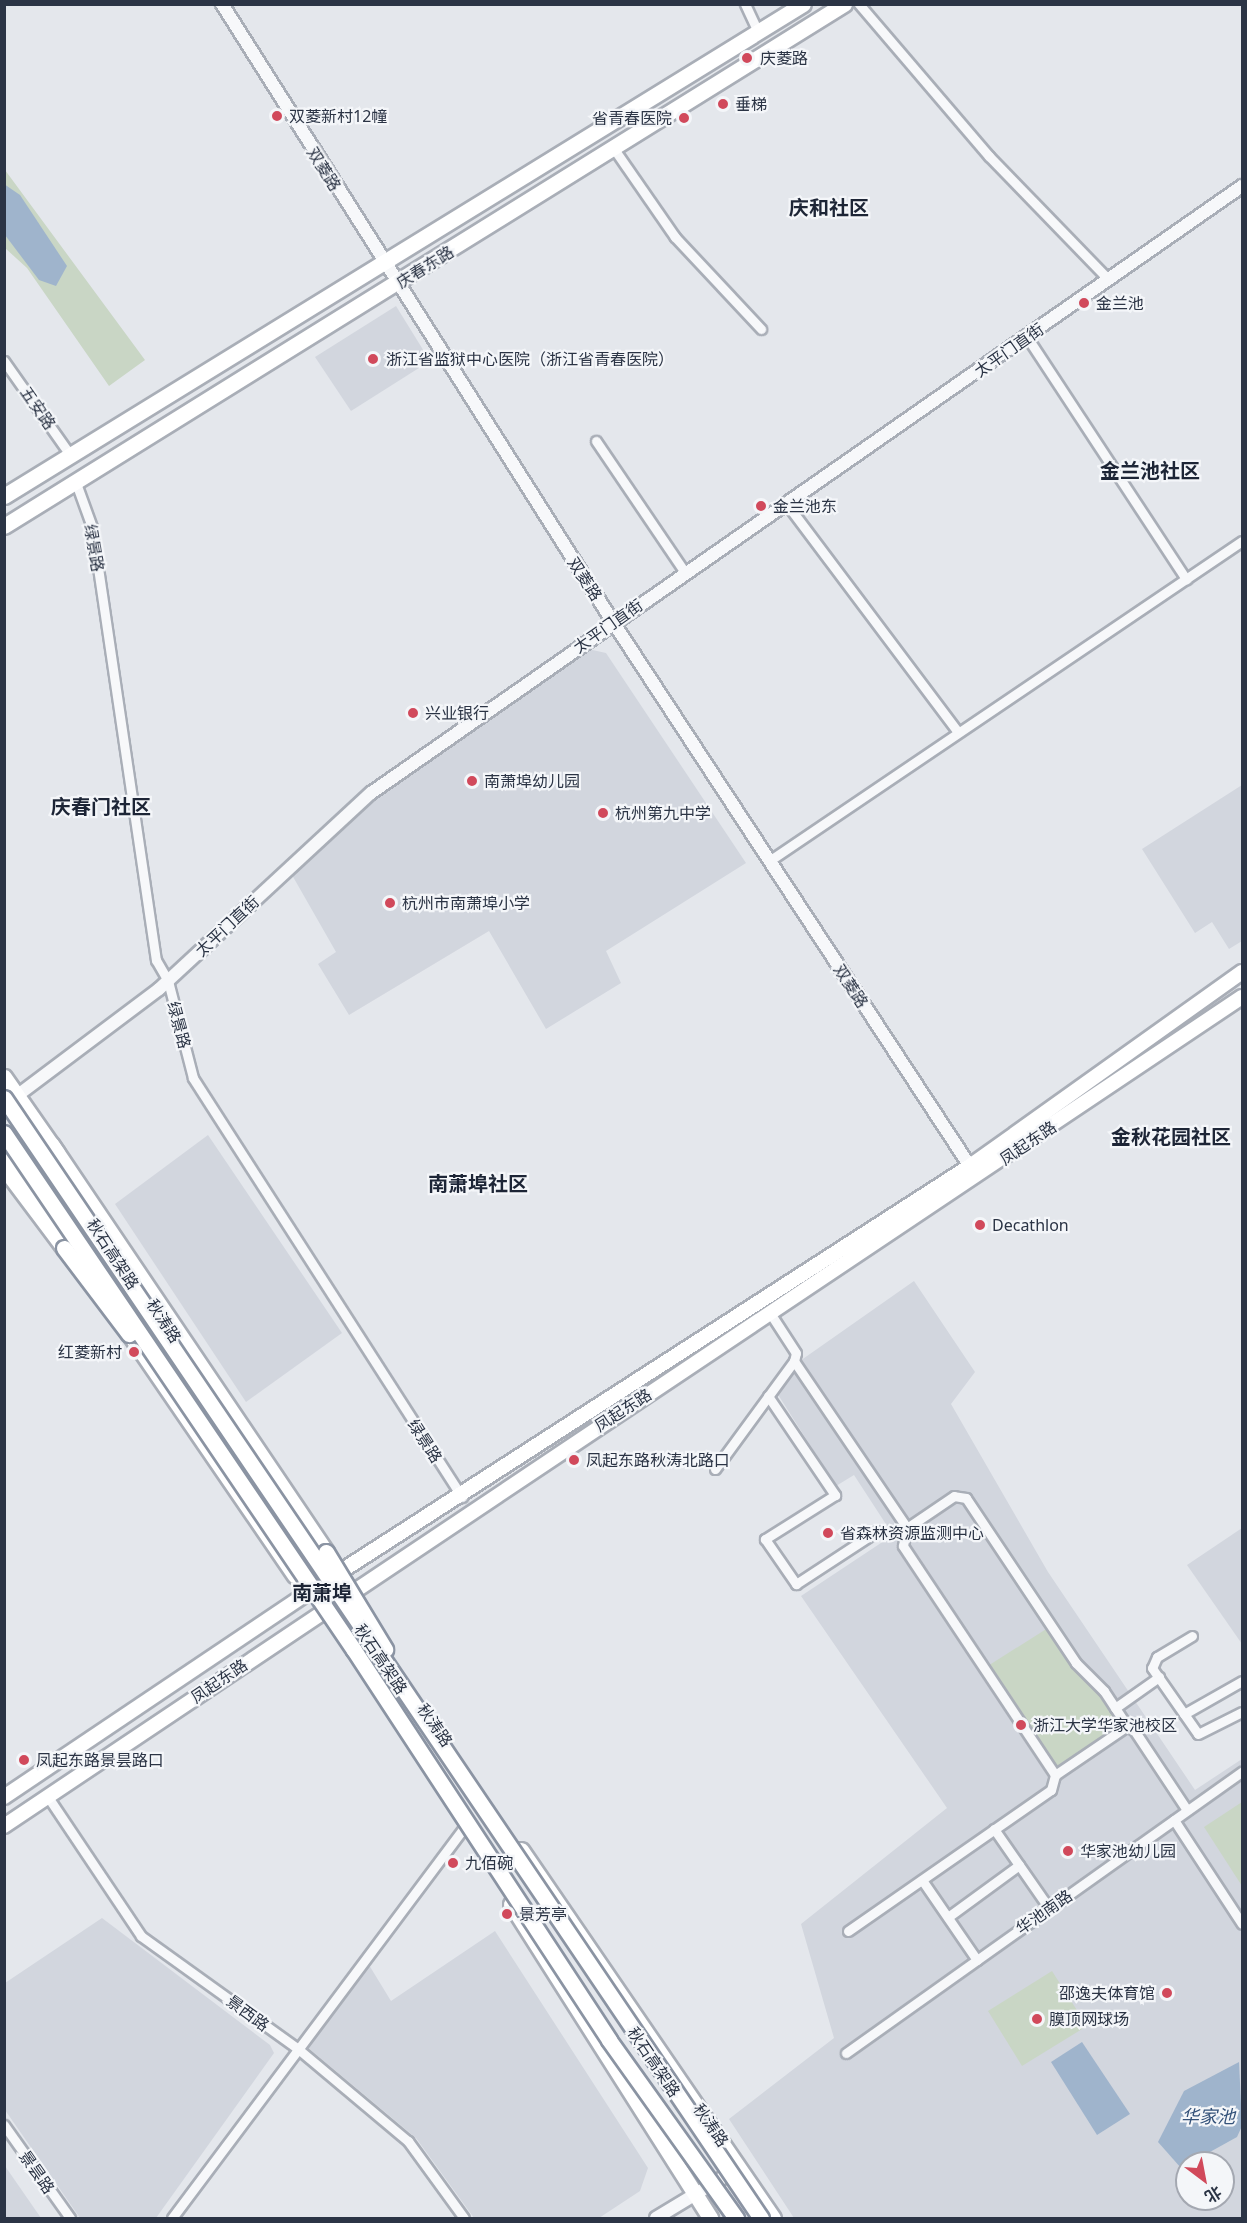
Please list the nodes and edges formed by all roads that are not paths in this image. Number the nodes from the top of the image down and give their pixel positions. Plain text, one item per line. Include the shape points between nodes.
1 (222, 4) edge
2 (745, 4) edge
3 (803, 4) edge
4 (844, 4) edge
5 (859, 4) edge
6 (758, 32) junction
7 (614, 149) junction
8 (1242, 186) edge
9 (384, 266) junction
10 (1108, 279) junction
11 (396, 285) junction
12 (761, 329) dead end
13 (1027, 338) junction
14 (4, 361) edge
15 (596, 441) dead end
16 (70, 456) junction
17 (76, 483) junction
18 (4, 496) edge
19 (786, 503) junction
20 (4, 526) edge
21 (1242, 542) edge
22 (684, 572) junction
23 (1186, 579) junction
24 (613, 622) junction
25 (958, 732) junction
26 (769, 861) junction
27 (1242, 972) edge
28 (1242, 977) edge
29 (168, 981) junction
30 (1242, 997) edge
31 (1185, 1016) junction
32 (4, 1077) edge
33 (9, 1099) edge
34 (4, 1133) edge
35 (51, 1144) junction
36 (4, 1153) edge
37 (4, 1168) edge
38 (974, 1171) junction
39 (770, 1313) junction
40 (794, 1361) junction
41 (768, 1396) junction
42 (207, 1436) junction
43 (715, 1468) dead end
44 (462, 1497) junction
45 (907, 1528) junction
46 (877, 1531) dead end
47 (332, 1576) junction
48 (307, 1594) junction
49 (346, 1597) junction
50 (320, 1612) junction
51 (1192, 1635) dead end
52 (1159, 1677) junction
53 (1242, 1681) edge
54 (1115, 1708) junction
55 (1242, 1712) edge
56 (1184, 1714) junction
57 (1126, 1726) junction
58 (442, 1748) junction
59 (1242, 1772) edge
60 (1055, 1775) junction
61 (4, 1797) edge
62 (48, 1797) junction
63 (1187, 1810) junction
64 (1173, 1820) junction
65 (4, 1826) edge
66 (464, 1827) junction
67 (994, 1829) junction
68 (1019, 1866) junction
69 (922, 1880) junction
70 (1049, 1908) junction
71 (948, 1917) junction
72 (1242, 1924) edge
73 (848, 1931) dead end
74 (977, 1960) junction
75 (297, 2048) junction
76 (846, 2053) dead end
77 (4, 2125) edge
78 (739, 2167) junction
79 (694, 2195) junction
80 (69, 2218) edge
81 (172, 2218) edge
82 (464, 2218) edge
83 (656, 2218) edge
84 (710, 2218) edge
85 (736, 2218) edge
86 (761, 2218) edge
87 (773, 2218) edge

1 - 9 street, 双菱路
2 - 6 street
3 - 6 main road, 庆春东路
4 - 7 main road, 庆春东路
5 - 10 street via 989,156
6 - 9 main road, 庆春东路
7 - 11 main road, 庆春东路
7 - 12 street via 675,237
8 - 10 street, 太平门直街
9 - 11 street, 双菱路
9 - 16 main road, 庆春东路
10 - 13 street, 太平门直街
11 - 17 main road, 庆春东路
11 - 24 street, 双菱路
13 - 19 street, 太平门直街
13 - 23 street
14 - 16 street, 五安路
15 - 22 street
16 - 18 main road, 庆春东路
17 - 20 main road, 庆春东路
17 - 29 street, 绿景路 via 93,527 156,960
19 - 22 street, 太平门直街
19 - 25 street
21 - 23 street
22 - 24 street, 太平门直街
23 - 25 street
24 - 26 street, 双菱路
24 - 29 street, 太平门直街 via 371,793
25 - 26 street
26 - 38 street, 双菱路
27 - 31 main road, 凤起东路
28 - 31 main road
29 - 33 street, 太平门直街
29 - 44 street, 绿景路 via 193,1078
30 - 38 main road, 凤起东路
31 - 38 main road, 凤起东路
32 - 33 main road, 秋涛路
33 - 35 main road, 秋涛路
33 - 58 main road, 秋石高架路, bridge
34 - 42 main road, 秋石高架路, bridge
35 - 47 main road, 秋涛路
35 - 58 main road, bridge via 358,1601
36 - 48 main road, 秋涛路
37 - 42 main road, bridge
38 - 39 main road, 凤起东路
38 - 44 main road, 凤起东路
39 - 40 street via 796,1353
39 - 49 main road, 凤起东路
40 - 41 street
40 - 45 street
41 - 43 street
41 - 46 street via 835,1495 765,1539 796,1584
42 - 85 main road, 秋石高架路, bridge via 609,2040
44 - 47 main road, 凤起东路
45 - 54 street via 954,1496 966,1498 1076,1663
45 - 60 street via 903,1546
47 - 48 main road, 凤起东路
47 - 49 main road, 秋涛路
48 - 50 main road, 秋涛路
48 - 61 main road, 凤起东路
49 - 50 main road, 凤起东路
49 - 78 main road, 秋涛路
50 - 62 main road, 凤起东路
50 - 66 main road, 秋涛路
51 - 52 street via 1152,1662
52 - 54 street
52 - 56 street
53 - 56 street
54 - 57 street
55 - 56 street via 1198,1734
57 - 60 street
57 - 63 street via 1134,1730
58 - 86 main road, 秋石高架路, bridge
59 - 63 street, 华池南路
60 - 67 street via 1051,1790
62 - 65 main road, 凤起东路
62 - 75 street, 景西路 via 141,1936
63 - 64 street, 华池南路
64 - 70 street, 华池南路
64 - 72 street
66 - 75 street
66 - 79 main road, 秋涛路
67 - 68 street
67 - 69 street
68 - 70 street
68 - 71 street
69 - 71 street
69 - 73 street
70 - 74 street, 华池南路
71 - 74 street
74 - 76 street, 华池南路
75 - 81 street
75 - 82 street, 景西路 via 408,2141
77 - 80 street, 景昙路
78 - 79 street
78 - 87 main road, 秋涛路
79 - 83 street
79 - 84 main road, 秋涛路

